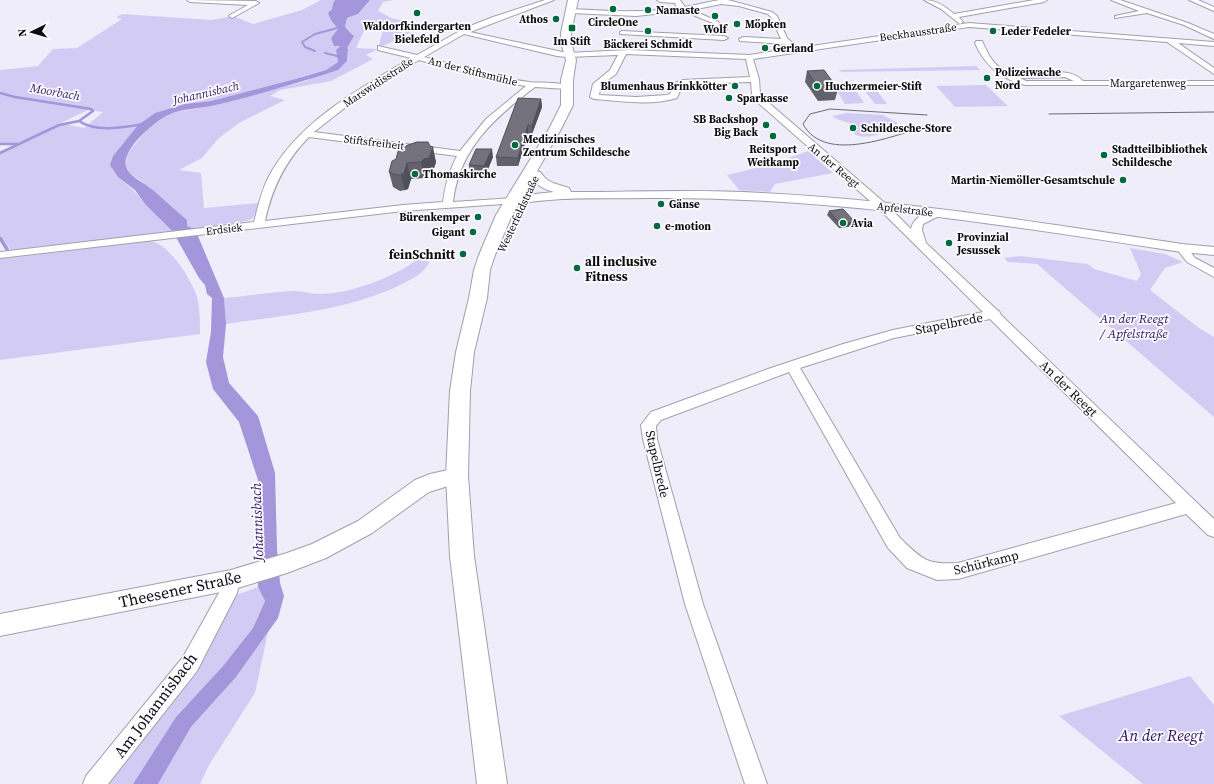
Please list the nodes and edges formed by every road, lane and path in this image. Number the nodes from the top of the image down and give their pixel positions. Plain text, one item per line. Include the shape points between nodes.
1 (190, 0) edge
2 (551, 0) edge
3 (660, 0) edge
4 (676, 0) edge
5 (761, 0) edge
6 (927, 0) edge
7 (1044, 0) edge
8 (1114, 0) edge
9 (1207, 0) edge
10 (259, 1) edge
11 (723, 1) edge
12 (1196, 1) edge
13 (572, 5) edge
14 (683, 9) junction
15 (759, 9) junction
16 (1214, 9) edge
17 (1147, 11) junction
18 (232, 16) dead end
19 (953, 16) junction
20 (1117, 18) dead end
21 (964, 25) junction
22 (724, 30) dead end
23 (463, 32) junction
24 (1214, 37) edge
25 (724, 38) dead end
26 (743, 40) dead end
27 (1168, 40) junction
28 (787, 42) junction
29 (979, 43) dead end
30 (1214, 44) edge
31 (381, 48) dead end
32 (795, 49) junction
33 (613, 52) junction
34 (622, 52) junction
35 (570, 55) junction
36 (419, 56) junction
37 (749, 57) junction
38 (1214, 72) edge
39 (756, 79) junction
40 (1214, 83) edge
41 (534, 85) junction
42 (567, 87) junction
43 (555, 129) junction
44 (307, 134) junction
45 (464, 154) junction
46 (536, 175) junction
47 (595, 196) junction
48 (520, 200) junction
49 (448, 204) junction
50 (882, 206) junction
51 (937, 213) junction
52 (259, 224) junction
53 (923, 246) junction
54 (1182, 248) junction
55 (1214, 251) edge
56 (0, 255) edge
57 (1214, 273) edge
58 (994, 314) junction
59 (792, 366) junction
60 (457, 476) junction
61 (1190, 506) junction
62 (1214, 530) edge
63 (232, 580) junction
64 (0, 625) edge
65 (94, 784) edge
66 (492, 784) edge
67 (756, 784) edge

1 - 10 street
2 - 23 street, Marswidisstraße via 489,20
3 - 4 street
4 - 14 street
5 - 15 street via 764,7
6 - 19 street
7 - 19 street
8 - 17 street
9 - 12 street
10 - 18 street
11 - 14 street
11 - 15 street
12 - 16 street
13 - 14 street via 619,16
13 - 35 main road, Westerfeldstraße via 566,33
14 - 22 street via 715,22
15 - 28 street via 773,15
17 - 20 street
17 - 24 street
19 - 21 street
21 - 27 street, Beckhausstraße
21 - 32 street, Beckhausstraße
23 - 35 street, Beckhausstraße
23 - 36 street, Marswidisstraße
25 - 33 street via 619,36
26 - 28 street
27 - 30 street, Beckhausstraße
27 - 38 street
28 - 32 street
29 - 40 street, Margaretenweg via 984,55 1000,72 1025,83
31 - 36 street, An der Stiftsmühle
32 - 37 street, Beckhausstraße
33 - 34 street, Beckhausstraße
33 - 35 street, Beckhausstraße
34 - 37 street, Beckhausstraße
34 - 39 street via 615,70 607,79 597,84 594,97 669,98 674,96 678,84 682,82
35 - 42 main road, Westerfeldstraße
36 - 41 street, An der Stiftsmühle via 483,75
36 - 44 street, Marswidisstraße via 363,90
37 - 39 street, An der Reegt
39 - 50 street, An der Reegt via 756,94 764,104
41 - 42 street, An der Stiftsmühle
41 - 45 street via 486,124
42 - 43 main road, Westerfeldstraße via 567,105
43 - 46 main road, Westerfeldstraße
43 - 48 main road, Westerfeldstraße
44 - 45 street, Stiftsfreiheit
44 - 52 street, Marswidisstraße via 285,158 273,178
45 - 49 street via 451,180
46 - 47 street via 547,186
46 - 48 main road, Westerfeldstraße
47 - 48 street, Apfelstraße via 576,200
47 - 50 street, Apfelstraße via 720,195 810,199
48 - 49 street, Westerfeldstraße
48 - 60 main road, Westerfeldstraße via 478,298 462,370 458,409
49 - 52 street, Erdsiek
50 - 51 street, Apfelstraße
50 - 53 street, An der Reegt
51 - 53 street, An der Reegt via 918,221 916,225
51 - 54 street, Apfelstraße
52 - 56 street, Erdsiek
53 - 58 street, An der Reegt
54 - 55 street, Apfelstraße
54 - 57 street via 1191,260
58 - 59 street, Stapelbrede via 893,334
58 - 61 street, An der Reegt
59 - 61 street, Schürkamp via 894,543 913,562 937,572 958,571
59 - 67 street, Stapelbrede via 656,416 648,425 694,604
60 - 63 street, Theesener Straße via 422,486 365,526 319,551
60 - 66 main road, Westerfeldstraße via 465,585
61 - 62 street, An der Reegt
63 - 64 street, Theesener Straße
63 - 65 street, Am Johannisbach via 228,593 190,664

